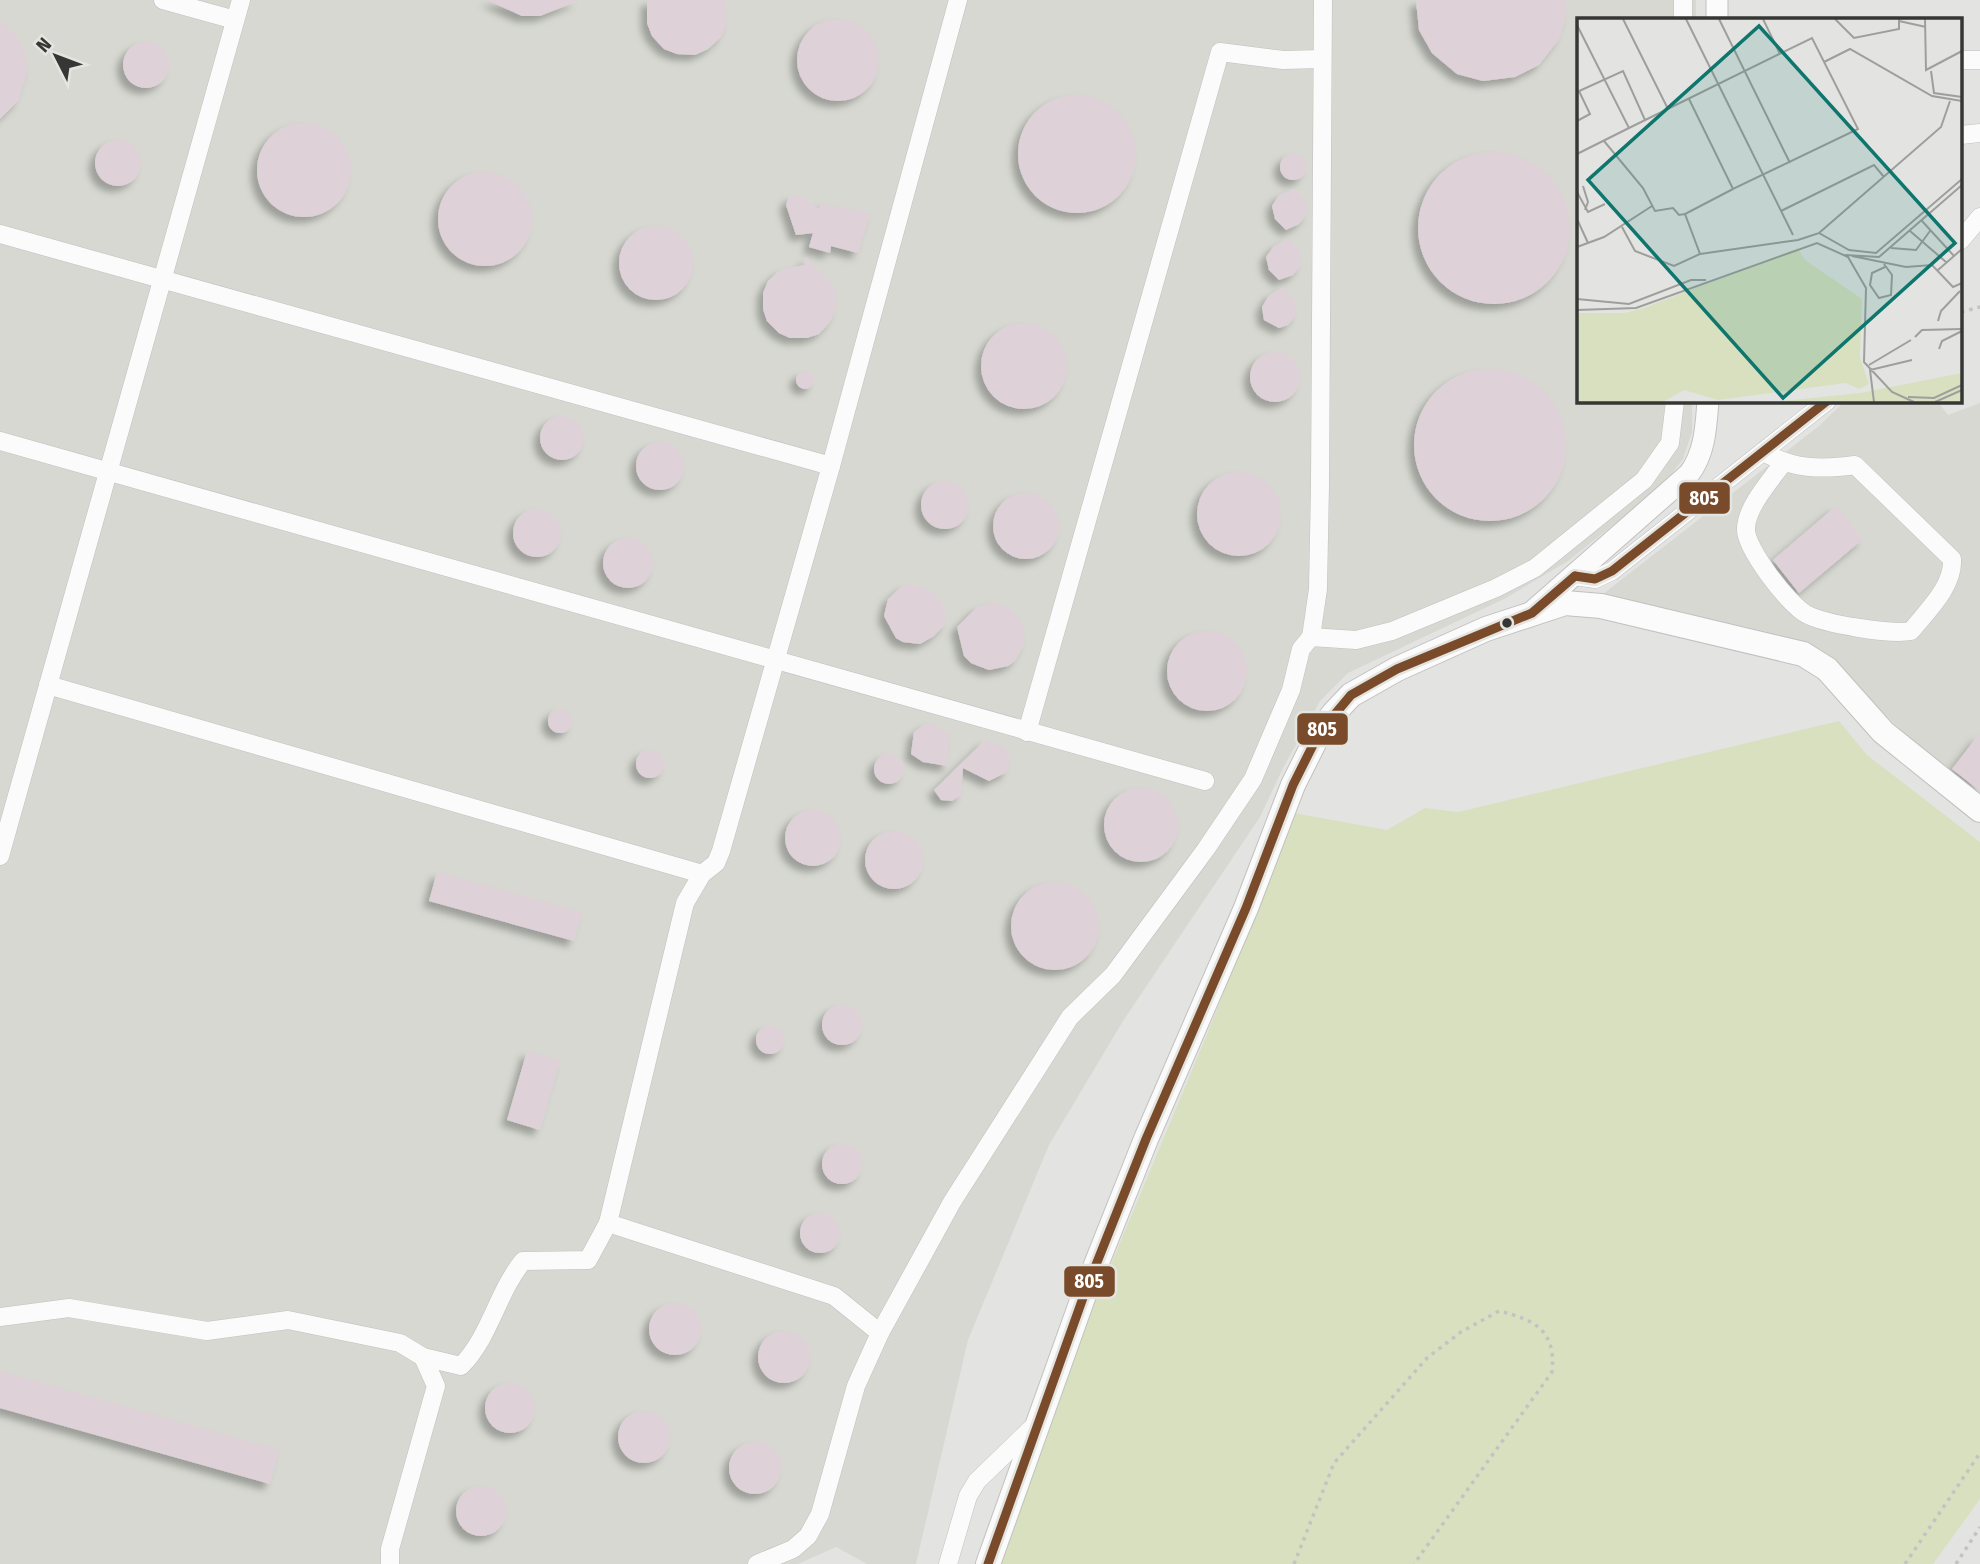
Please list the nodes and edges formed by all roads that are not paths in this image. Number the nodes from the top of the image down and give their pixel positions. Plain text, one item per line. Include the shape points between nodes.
1 (163, 0) edge
2 (241, 0) edge
3 (958, 0) edge
4 (1323, 0) edge
5 (1683, 0) edge
6 (1717, 0) edge
7 (1683, 18) edge
8 (1717, 18) edge
9 (235, 20) junction
10 (1322, 59) junction
11 (1962, 60) edge
12 (1980, 60) edge
13 (1980, 133) edge
14 (1962, 135) edge
15 (1980, 217) edge
16 (0, 233) edge
17 (1962, 239) edge
18 (162, 278) junction
19 (1675, 402) edge
20 (1708, 402) edge
21 (1827, 402) edge
22 (0, 441) edge
23 (1763, 452) junction
24 (1783, 463) junction
25 (831, 466) junction
26 (108, 471) junction
27 (1575, 576) junction
28 (1532, 612) junction
29 (1311, 636) junction
30 (775, 661) junction
31 (48, 685) junction
32 (1027, 732) junction
33 (1205, 781) dead end
34 (1980, 810) edge
35 (3, 836) edge
36 (0, 856) edge
37 (702, 874) junction
38 (608, 1223) junction
39 (0, 1317) edge
40 (880, 1334) junction
41 (423, 1357) junction
42 (1038, 1422) junction
43 (390, 1564) edge
44 (757, 1564) edge
45 (948, 1564) edge
46 (988, 1564) edge

1 - 9 street
2 - 9 street
3 - 25 street
4 - 10 street
5 - 7 street
6 - 8 main road
9 - 18 street
10 - 29 street via 1318,589
10 - 32 street via 1283,60 1220,52
11 - 12 street
13 - 14 street
15 - 17 street
16 - 18 street
18 - 25 street
18 - 26 street
19 - 29 street via 1670,443 1644,480 1535,568 1392,631 1356,640
20 - 27 main road via 1698,462
21 - 23 street
22 - 26 street
23 - 24 street
23 - 27 street via 1612,571 1595,579
24 - 24 street via 1830,469 1855,465 1952,559 1953,570 1939,595 1911,631 1880,632 1806,614 1752,552 1745,528
25 - 30 street
26 - 30 street
26 - 31 street
27 - 28 main road
28 - 34 highway via 1565,603 1601,606 1802,654 1827,669 1883,732
28 - 42 highway via 1397,669 1351,695 1319,733 1293,785 1246,908 1146,1139
29 - 40 street via 1301,649 1291,690 1253,779 1113,975 1063,1027 952,1202
30 - 32 street
30 - 37 street via 721,851 716,863
31 - 35 street
31 - 37 street
32 - 33 street
35 - 36 street
37 - 38 street via 685,903
38 - 40 street via 834,1296
38 - 41 street via 588,1260 523,1261 507,1281 475,1352 461,1366
39 - 41 street via 69,1308 207,1331 288,1320 400,1343
40 - 44 street via 856,1387 820,1514 793,1549
41 - 43 street via 436,1386 390,1549
42 - 45 street via 977,1481 968,1496
42 - 46 highway

